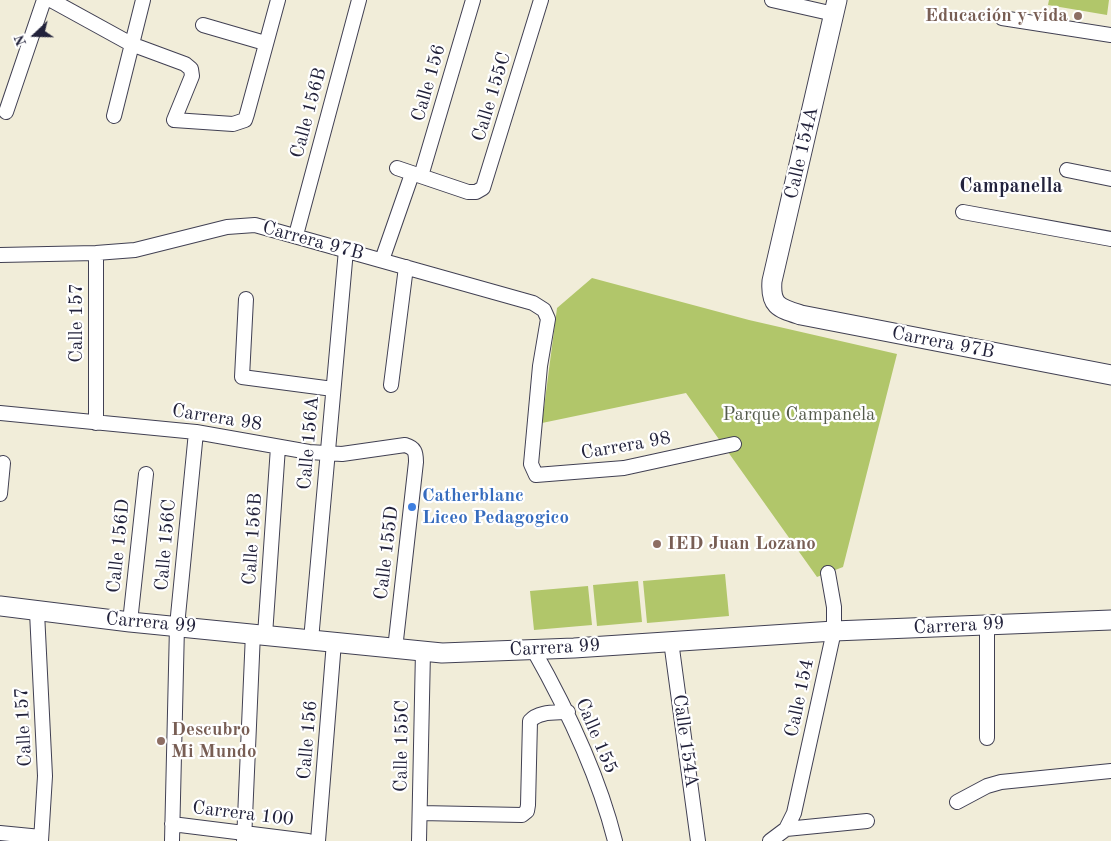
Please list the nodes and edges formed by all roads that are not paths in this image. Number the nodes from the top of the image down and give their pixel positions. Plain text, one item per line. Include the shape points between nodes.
1 (44, 0) edge
2 (51, 0) edge
3 (143, 0) edge
4 (278, 0) edge
5 (359, 0) edge
6 (473, 0) edge
7 (541, 0) edge
8 (772, 0) edge
9 (836, 7) edge
10 (1002, 18) dead end
11 (203, 25) dead end
12 (1111, 35) edge
13 (265, 43) junction
14 (131, 44) junction
15 (6, 112) dead end
16 (114, 116) dead end
17 (397, 168) dead end
18 (1067, 170) dead end
19 (416, 175) junction
20 (1111, 179) edge
21 (963, 212) dead end
22 (296, 236) junction
23 (1111, 238) edge
24 (346, 250) junction
25 (96, 253) junction
26 (0, 255) edge
27 (382, 260) junction
28 (406, 268) junction
29 (246, 299) dead end
30 (777, 306) joint
31 (1111, 375) edge
32 (391, 385) dead end
33 (333, 389) junction
34 (0, 413) edge
35 (96, 423) junction
36 (196, 432) junction
37 (734, 444) dead end
38 (278, 447) junction
39 (327, 453) junction
40 (416, 462) joint
41 (3, 463) dead end
42 (531, 464) joint
43 (146, 474) dead end
44 (0, 494) edge
45 (828, 573) dead end
46 (0, 606) edge
47 (37, 612) junction
48 (1111, 620) edge
49 (130, 622) junction
50 (987, 624) junction
51 (177, 626) junction
52 (834, 632) junction
53 (259, 634) junction
54 (311, 640) junction
55 (671, 641) junction
56 (334, 642) junction
57 (395, 648) junction
58 (533, 649) junction
59 (423, 651) junction
60 (568, 712) junction
61 (987, 738) dead end
62 (1111, 771) edge
63 (957, 802) dead end
64 (420, 813) junction
65 (867, 821) dead end
66 (172, 824) junction
67 (786, 829) junction
68 (0, 833) edge
69 (244, 837) edge
70 (41, 839) edge
71 (172, 841) edge
72 (308, 841) edge
73 (318, 841) edge
74 (419, 841) edge
75 (615, 841) edge
76 (698, 841) edge
77 (770, 841) edge

1 - 15 street
2 - 14 street
3 - 14 street
4 - 13 street
5 - 22 street, Calle 156B
6 - 19 street, Calle 156
7 - 19 street, Calle 155C via 483,188 468,192
8 - 9 street
9 - 30 street, Calle 154A via 772,281 771,295
10 - 12 street
11 - 13 street
13 - 14 street via 245,120 233,124 174,120 192,76 191,69 186,64
14 - 16 street
17 - 19 street
18 - 20 street
19 - 27 street, Calle 156
21 - 23 street
22 - 24 street, Carrera 97B
22 - 25 street, Carrera 97B via 255,226 227,227 135,250
24 - 27 street, Carrera 97B
24 - 33 street, Calle 156A
25 - 26 street, Carrera 97B
25 - 35 street, Calle 157
27 - 28 street, Carrera 97B
28 - 32 street
28 - 42 street, Carrera 97B via 533,303 544,310 548,319
29 - 33 street via 242,377
30 - 31 street, Carrera 97B via 801,315
33 - 39 street, Calle 156A
34 - 35 street, Carrera 98
35 - 36 street, Carrera 98
36 - 38 street, Carrera 98
36 - 51 street, Calle 156C
37 - 42 street, Carrera 98 via 591,472 541,476 536,475
38 - 39 street, Carrera 98
38 - 53 street, Calle 156B
39 - 40 street, Carrera 98 via 351,453 406,444 416,453
39 - 54 street, Calle 156A
40 - 57 street, Calle 155D
41 - 44 street
43 - 49 street, Calle 156D
45 - 52 street, Calle 154
46 - 47 street, Carrera 99
47 - 49 street, Carrera 99
47 - 70 street, Calle 157 via 45,776
48 - 50 street, Carrera 99
49 - 51 street, Carrera 99
50 - 52 street, Carrera 99
50 - 61 street
51 - 53 street, Carrera 99
51 - 66 street, Calle 156C
52 - 55 street, Carrera 99
52 - 67 street, Calle 154 via 794,813
53 - 54 street, Carrera 99
53 - 69 street, Calle 156B
54 - 56 street, Carrera 99
55 - 58 street, Carrera 99
55 - 76 street, Calle 154A
56 - 57 street, Carrera 99
56 - 73 street, Calle 156
57 - 59 street, Carrera 99
58 - 59 street, Carrera 99
58 - 60 street, Calle 155
59 - 64 street, Calle 155C
60 - 64 street via 541,714 530,721 528,805 522,816
60 - 75 street, Calle 155
62 - 63 street via 1001,782
64 - 74 street, Calle 155C
65 - 67 street
66 - 69 street, Carrera 100
66 - 71 street, Calle 156C
67 - 77 street
68 - 70 street
69 - 72 street, Carrera 100

